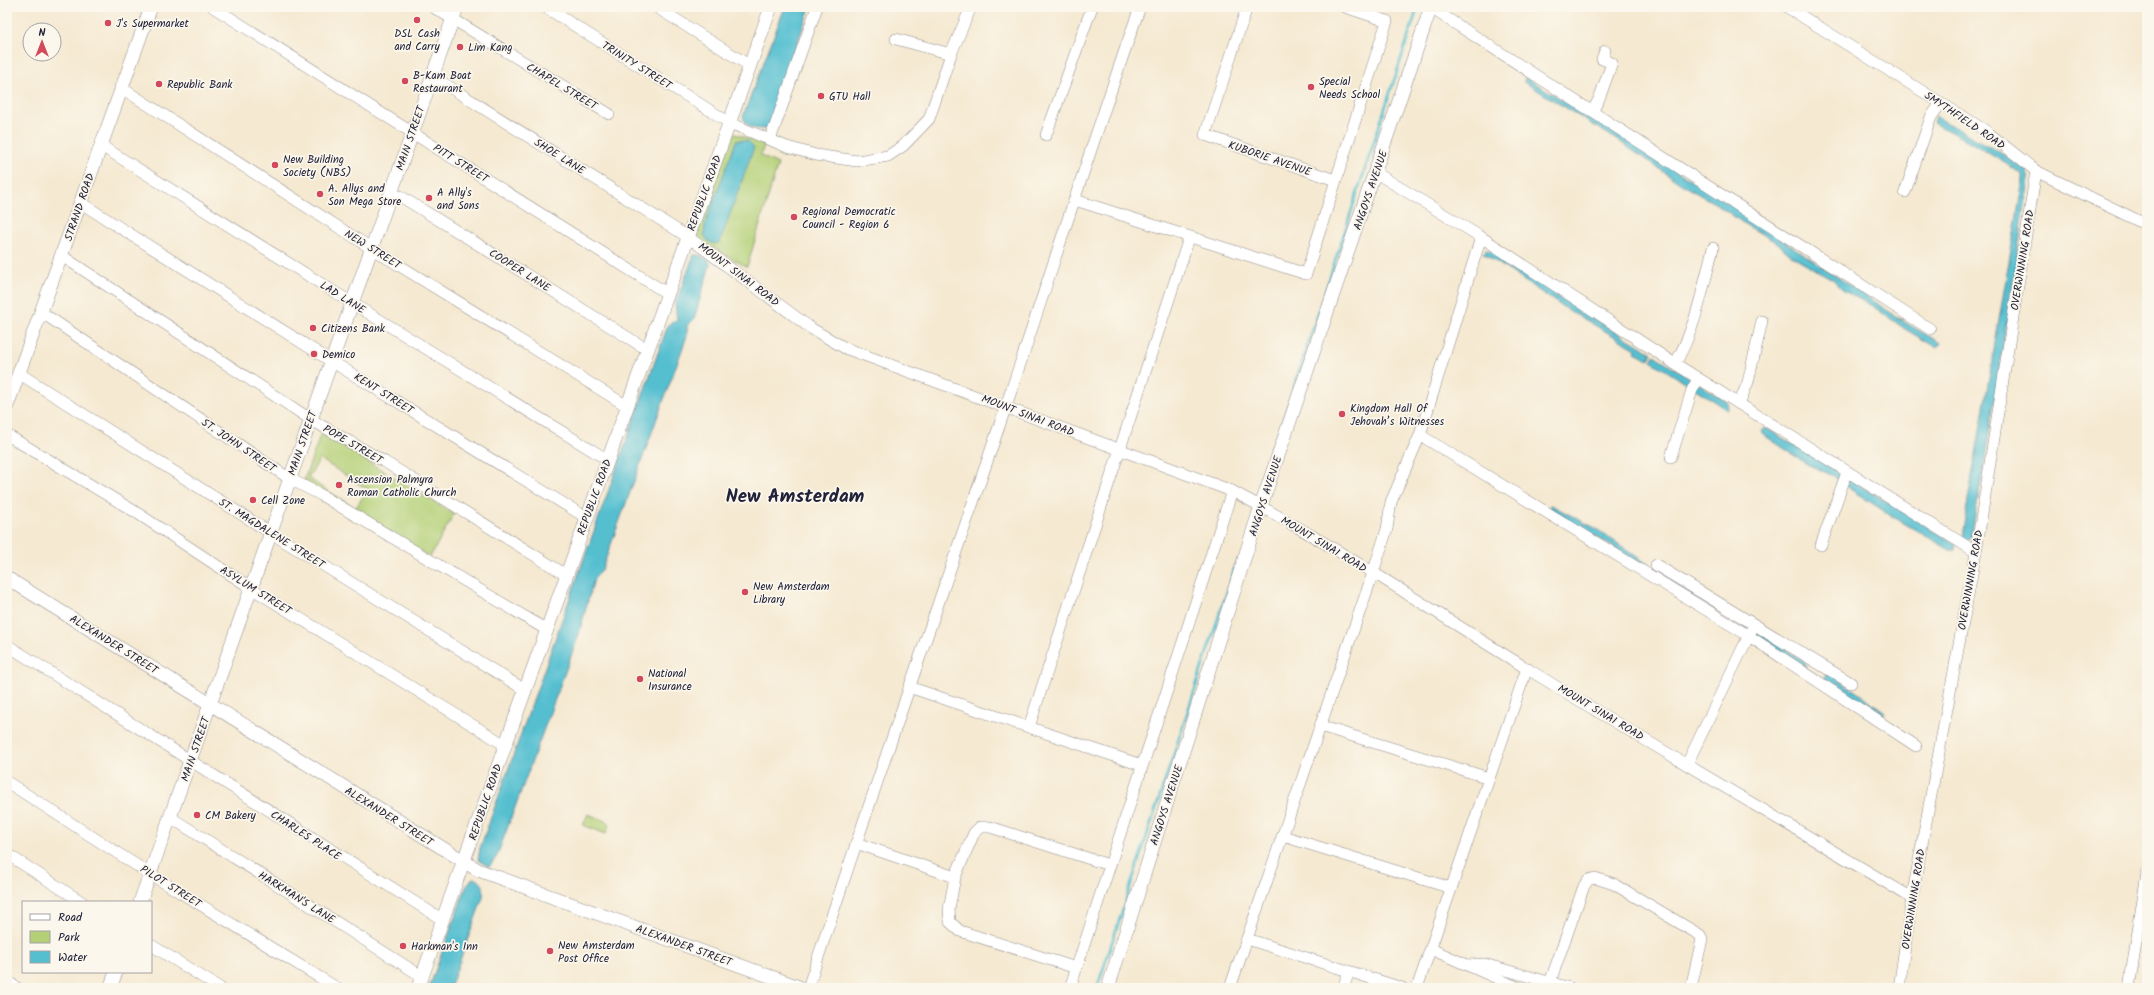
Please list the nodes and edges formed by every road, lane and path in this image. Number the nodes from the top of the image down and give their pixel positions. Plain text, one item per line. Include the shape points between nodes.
1 (150, 7) edge
2 (213, 7) edge
3 (433, 7) edge
4 (457, 7) edge
5 (545, 7) edge
6 (656, 7) edge
7 (818, 7) edge
8 (971, 7) edge
9 (1090, 7) edge
10 (1140, 7) edge
11 (1247, 7) edge
12 (1345, 7) edge
13 (1431, 7) edge
14 (1787, 7) edge
15 (769, 8) edge
16 (452, 20) junction
17 (896, 39) dead end
18 (1605, 51) dead end
19 (951, 54) junction
20 (750, 66) junction
21 (432, 76) junction
22 (120, 87) junction
23 (1941, 103) junction
24 (1592, 112) junction
25 (609, 114) dead end
26 (730, 123) junction
27 (412, 133) junction
28 (1046, 135) dead end
29 (770, 140) junction
30 (100, 145) junction
31 (2036, 171) junction
32 (1376, 173) junction
33 (1335, 180) junction
34 (1905, 192) dead end
35 (391, 194) junction
36 (1075, 200) junction
37 (81, 203) junction
38 (2147, 225) edge
39 (688, 237) junction
40 (1481, 237) junction
41 (1189, 238) junction
42 (371, 248) junction
43 (1713, 248) dead end
44 (62, 256) junction
45 (668, 294) junction
46 (352, 303) junction
47 (41, 312) junction
48 (1762, 321) dead end
49 (1930, 329) dead end
50 (648, 350) junction
51 (332, 361) junction
52 (1675, 364) junction
53 (20, 374) junction
54 (1696, 383) junction
55 (1739, 404) junction
56 (7, 406) edge
57 (627, 406) junction
58 (1006, 406) junction
59 (310, 419) junction
60 (7, 435) edge
61 (1420, 435) junction
62 (1120, 450) junction
63 (1671, 457) dead end
64 (608, 460) junction
65 (1848, 472) junction
66 (290, 479) junction
67 (1232, 491) junction
68 (1259, 505) junction
69 (587, 518) junction
70 (271, 533) junction
71 (1821, 545) dead end
72 (1976, 552) junction
73 (1656, 565) dead end
74 (1374, 573) junction
75 (566, 575) junction
76 (7, 578) edge
77 (251, 588) junction
78 (1754, 626) junction
79 (546, 630) junction
80 (1749, 636) junction
81 (7, 645) edge
82 (1527, 668) junction
83 (1851, 683) dead end
84 (909, 687) junction
85 (525, 690) junction
86 (210, 704) junction
87 (1320, 726) junction
88 (1029, 727) junction
89 (505, 745) junction
90 (1916, 746) dead end
91 (190, 761) junction
92 (1687, 764) junction
93 (1141, 765) junction
94 (1489, 778) junction
95 (7, 782) edge
96 (170, 817) junction
97 (1283, 836) junction
98 (856, 843) junction
99 (7, 854) edge
100 (464, 863) junction
101 (1109, 865) junction
102 (2147, 873) edge
103 (150, 874) junction
104 (955, 877) junction
105 (1451, 888) junction
106 (1912, 898) junction
107 (80, 901) edge
108 (140, 901) edge
109 (443, 920) junction
110 (1247, 939) junction
111 (152, 946) edge
112 (1431, 949) junction
113 (1468, 965) junction
114 (1076, 968) junction
115 (1349, 972) junction
116 (116, 973) edge
117 (7, 981) edge
118 (421, 982) edge
119 (1549, 985) edge
120 (17, 988) edge
121 (110, 988) edge
122 (220, 988) edge
123 (336, 988) edge
124 (802, 988) edge
125 (808, 988) edge
126 (1070, 988) edge
127 (1108, 988) edge
128 (1230, 988) edge
129 (1343, 988) edge
130 (1402, 988) edge
131 (1417, 988) edge
132 (1519, 988) edge
133 (1570, 988) edge
134 (1691, 988) edge
135 (1899, 988) edge
136 (2129, 988) edge

1 - 22 street, STRAND ROAD
2 - 27 street, PITT STREET
3 - 16 street, CHAPEL STREET
4 - 16 street, MAIN STREET
5 - 26 street, TRINITY STREET
6 - 20 street
7 - 29 street
8 - 19 street, TRINITY STREET
9 - 28 street
10 - 36 street
11 - 33 street, KUBORIE AVENUE via 1205,135
12 - 33 street via 1386,21
13 - 24 street
13 - 32 street, ANGOYS AVENUE
14 - 23 street, SMYTHFIELD ROAD
15 - 20 street, REPUBLIC ROAD
16 - 21 street, MAIN STREET
16 - 25 street, CHAPEL STREET
17 - 19 street
18 - 24 street via 1602,59 1612,63
19 - 29 street, TRINITY STREET via 929,119 903,146 888,156 857,161 787,147
20 - 26 street, REPUBLIC ROAD
21 - 27 street, MAIN STREET
21 - 39 street, SHOE LANE
22 - 30 street, STRAND ROAD
22 - 42 street, NEW STREET
23 - 31 street, SMYTHFIELD ROAD via 1986,131
23 - 34 street via 1931,117
24 - 49 street
26 - 29 street, TRINITY STREET
26 - 39 street, REPUBLIC ROAD
27 - 35 street, MAIN STREET
27 - 45 street, PITT STREET
30 - 37 street, STRAND ROAD
30 - 46 street, LAD LANE
31 - 38 street, SMYTHFIELD ROAD
31 - 72 street, OVERWINNING ROAD
32 - 40 street
32 - 68 street, ANGOYS AVENUE
33 - 41 street via 1306,274
35 - 42 street, MAIN STREET
35 - 50 street, COOPER LANE via 400,196
36 - 41 street
36 - 58 street
37 - 44 street, STRAND ROAD
37 - 51 street, KENT STREET
39 - 45 street, REPUBLIC ROAD
39 - 58 street, MOUNT SINAI ROAD via 812,329 845,348
40 - 52 street
40 - 61 street
41 - 62 street
42 - 46 street, MAIN STREET
42 - 57 street, NEW STREET
43 - 52 street via 1694,322
44 - 47 street, STRAND ROAD
44 - 59 street, POPE STREET
45 - 50 street, REPUBLIC ROAD
46 - 51 street, MAIN STREET
46 - 64 street, LAD LANE
47 - 53 street, STRAND ROAD
47 - 66 street, ST. JOHN STREET
48 - 55 street via 1748,382
50 - 57 street, REPUBLIC ROAD
51 - 59 street, MAIN STREET
51 - 69 street, KENT STREET
52 - 54 street
53 - 56 street, STRAND ROAD
53 - 70 street, ST. MAGDALENE STREET
54 - 55 street
54 - 63 street
55 - 65 street
57 - 64 street, REPUBLIC ROAD
58 - 62 street, MOUNT SINAI ROAD
58 - 84 street
59 - 66 street, MAIN STREET
59 - 75 street, POPE STREET via 385,462
60 - 77 street, ASYLUM STREET via 134,511
61 - 74 street via 1391,502 1387,529
61 - 80 street
62 - 67 street, MOUNT SINAI ROAD
62 - 88 street
64 - 69 street, REPUBLIC ROAD
65 - 71 street
65 - 72 street
66 - 70 street, MAIN STREET
66 - 79 street, ST. JOHN STREET
67 - 68 street, MOUNT SINAI ROAD
67 - 93 street
68 - 74 street, MOUNT SINAI ROAD
68 - 127 street, ANGOYS AVENUE
69 - 75 street, REPUBLIC ROAD
70 - 77 street, MAIN STREET
70 - 85 street, ST. MAGDALENE STREET
72 - 106 street, OVERWINNING ROAD
73 - 78 street
74 - 82 street, MOUNT SINAI ROAD
74 - 87 street
75 - 79 street, REPUBLIC ROAD
76 - 86 street, ALEXANDER STREET
77 - 86 street, MAIN STREET
77 - 89 street, ASYLUM STREET
78 - 80 street
78 - 83 street
79 - 85 street, REPUBLIC ROAD
80 - 90 street
80 - 92 street
81 - 91 street, CHARLES PLACE
82 - 92 street, MOUNT SINAI ROAD
82 - 94 street
84 - 88 street
84 - 98 street
85 - 89 street, REPUBLIC ROAD
86 - 91 street, MAIN STREET
86 - 100 street, ALEXANDER STREET
87 - 94 street
87 - 97 street
88 - 93 street
89 - 100 street, REPUBLIC ROAD
91 - 96 street, MAIN STREET
91 - 109 street, CHARLES PLACE
92 - 106 street, MOUNT SINAI ROAD
93 - 101 street
94 - 105 street
95 - 103 street, PILOT STREET
96 - 103 street, MAIN STREET
96 - 118 street, HARKMAN'S LANE
97 - 105 street
97 - 110 street
98 - 104 street
98 - 125 street
99 - 107 street
100 - 109 street, REPUBLIC ROAD
100 - 124 street, ALEXANDER STREET
101 - 104 street via 990,827 980,827 974,833
101 - 114 street
102 - 136 street
103 - 108 street, MAIN STREET
103 - 123 street, PILOT STREET
104 - 114 street via 949,909 950,922 960,931
105 - 112 street
106 - 135 street, OVERWINNING ROAD
109 - 118 street, REPUBLIC ROAD
110 - 115 street
110 - 128 street
111 - 122 street
112 - 113 street
112 - 131 street
113 - 119 street via 1484,964
113 - 132 street
114 - 126 street
115 - 129 street
115 - 130 street
116 - 121 street
117 - 120 street
119 - 133 street
119 - 134 street via 1584,886 1588,880 1595,878 1614,884 1700,935 1701,942

